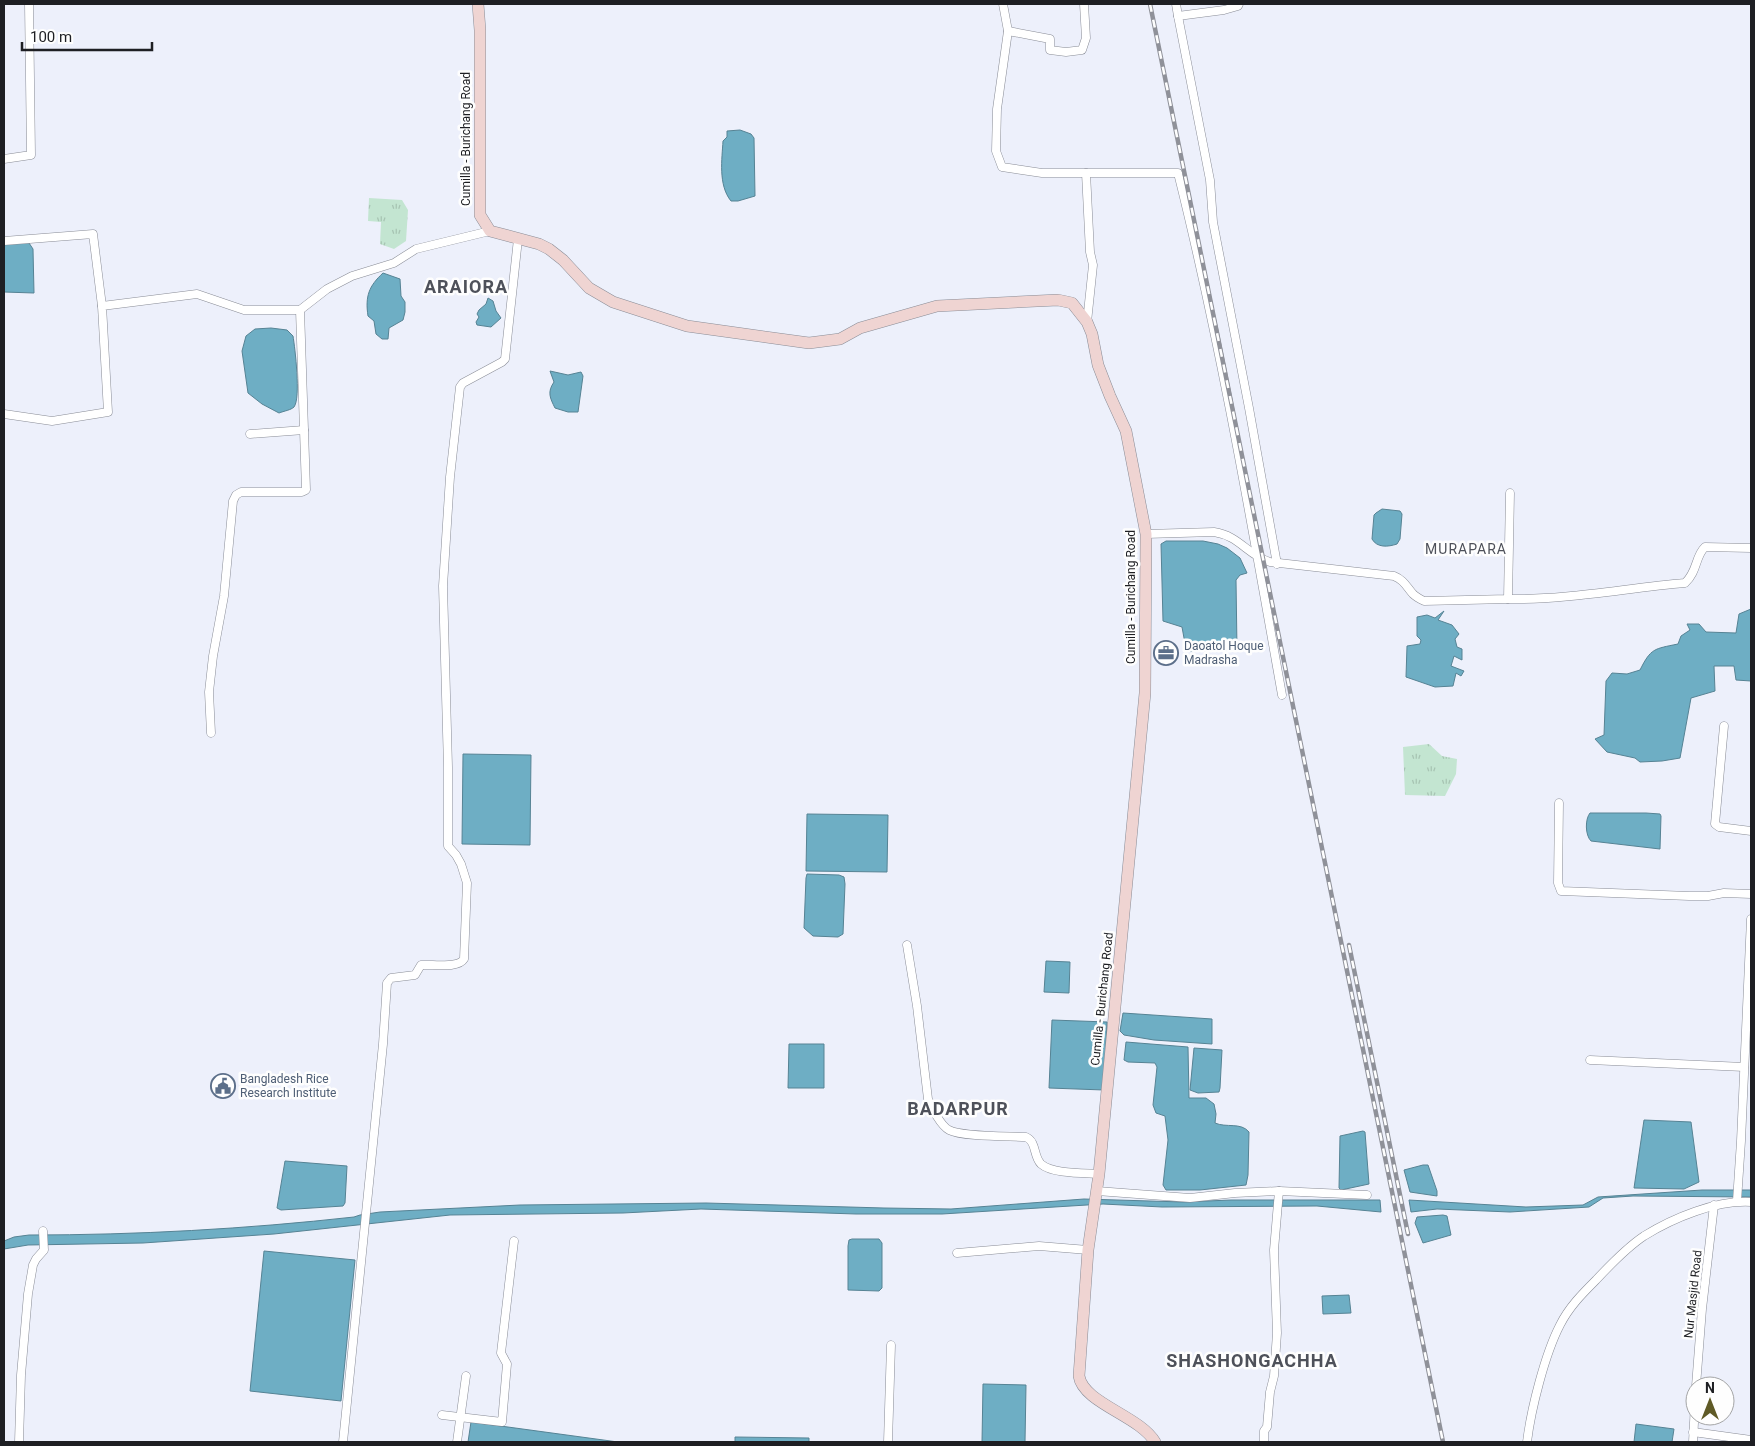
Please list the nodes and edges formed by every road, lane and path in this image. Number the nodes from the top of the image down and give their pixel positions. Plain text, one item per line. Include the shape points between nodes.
1 (29, 4) edge
2 (478, 4) edge
3 (1003, 4) edge
4 (1084, 4) edge
5 (1176, 4) edge
6 (1239, 4) edge
7 (1178, 16) junction
8 (1008, 31) junction
9 (4, 158) edge
10 (1086, 173) junction
11 (490, 231) junction
12 (518, 239) junction
13 (4, 241) edge
14 (102, 306) junction
15 (300, 310) junction
16 (1087, 322) junction
17 (4, 414) edge
18 (304, 430) junction
19 (250, 434) dead end
20 (1510, 493) dead end
21 (1146, 534) junction
22 (1751, 548) edge
23 (1258, 558) junction
24 (1277, 564) junction
25 (1508, 600) junction
26 (1282, 695) dead end
27 (1724, 726) dead end
28 (211, 733) dead end
29 (1559, 803) dead end
30 (1751, 831) edge
31 (1751, 894) edge
32 (1751, 919) edge
33 (907, 945) dead end
34 (1590, 1060) dead end
35 (1744, 1067) junction
36 (1099, 1174) junction
37 (1097, 1191) junction
38 (1278, 1195) junction
39 (1367, 1195) dead end
40 (1737, 1201) junction
41 (1751, 1202) edge
42 (1714, 1205) junction
43 (44, 1231) dead end
44 (514, 1241) dead end
45 (1088, 1250) junction
46 (957, 1253) dead end
47 (891, 1345) dead end
48 (466, 1376) dead end
49 (1697, 1376) edge
50 (442, 1415) dead end
51 (460, 1418) junction
52 (1693, 1426) edge
53 (1693, 1432) junction
54 (1751, 1440) edge
55 (19, 1442) edge
56 (343, 1442) edge
57 (457, 1442) edge
58 (888, 1442) edge
59 (1155, 1442) edge
60 (1264, 1442) edge
61 (1527, 1442) edge
62 (1693, 1442) edge

1 - 9 street via 31,155
2 - 11 main road, Cumilla - Burichang Road via 480,216
3 - 8 street
4 - 8 street via 1086,38 1082,50 1050,50 1050,39
5 - 7 street
6 - 7 street via 1224,10
7 - 24 street
8 - 10 street via 997,109 996,151 1002,167 1042,173
10 - 16 street via 1093,266
10 - 23 street via 1178,173 1198,253
11 - 12 main road, Cumilla - Burichang Road
11 - 15 street via 416,249 394,263 352,276 326,289
12 - 16 main road, Cumilla - Burichang Road via 549,249 588,288 613,302 687,326 809,343 840,339 860,328 937,306 1058,300 1072,303
12 - 56 street via 505,359 460,387 450,487 443,586 448,846 461,864 467,883 464,959 455,965 421,965 415,975 390,978 387,982
13 - 14 street via 93,234
14 - 15 street via 197,294 244,310
14 - 17 street via 108,412 52,421
15 - 18 street
16 - 21 main road, Cumilla - Burichang Road via 1098,365 1126,431
18 - 19 street
18 - 28 street via 306,490 241,492 233,501 224,596 209,692
20 - 25 street
21 - 23 street via 1225,534
21 - 36 main road, Cumilla - Burichang Road via 1145,694
22 - 25 street via 1705,547 1700,552 1693,576 1685,583 1580,596
23 - 24 street
23 - 26 street
24 - 25 street via 1394,576 1424,601
27 - 30 street via 1715,824
29 - 31 street via 1558,883 1561,890 1689,896
32 - 35 street
33 - 36 street via 928,1099 947,1130 1026,1137 1046,1168
34 - 35 street
35 - 40 street
36 - 37 main road, Cumilla - Burichang Road
37 - 38 street via 1190,1198 1235,1193
37 - 45 main road, Cumilla - Burichang Road
38 - 39 street
38 - 60 street via 1274,1250 1277,1333
40 - 41 street
40 - 42 street
42 - 49 street, Nur Masjid Road
42 - 61 street via 1644,1236 1609,1266 1569,1309 1547,1360
43 - 55 street via 44,1250 33,1265 28,1294
44 - 51 street via 501,1353 507,1364 502,1422
45 - 46 street via 1039,1246
45 - 59 main road, Cumilla - Burichang Road via 1080,1380 1095,1398 1146,1432
47 - 58 street
48 - 51 street
50 - 51 street
51 - 57 street
52 - 53 street
53 - 54 street
53 - 62 street

